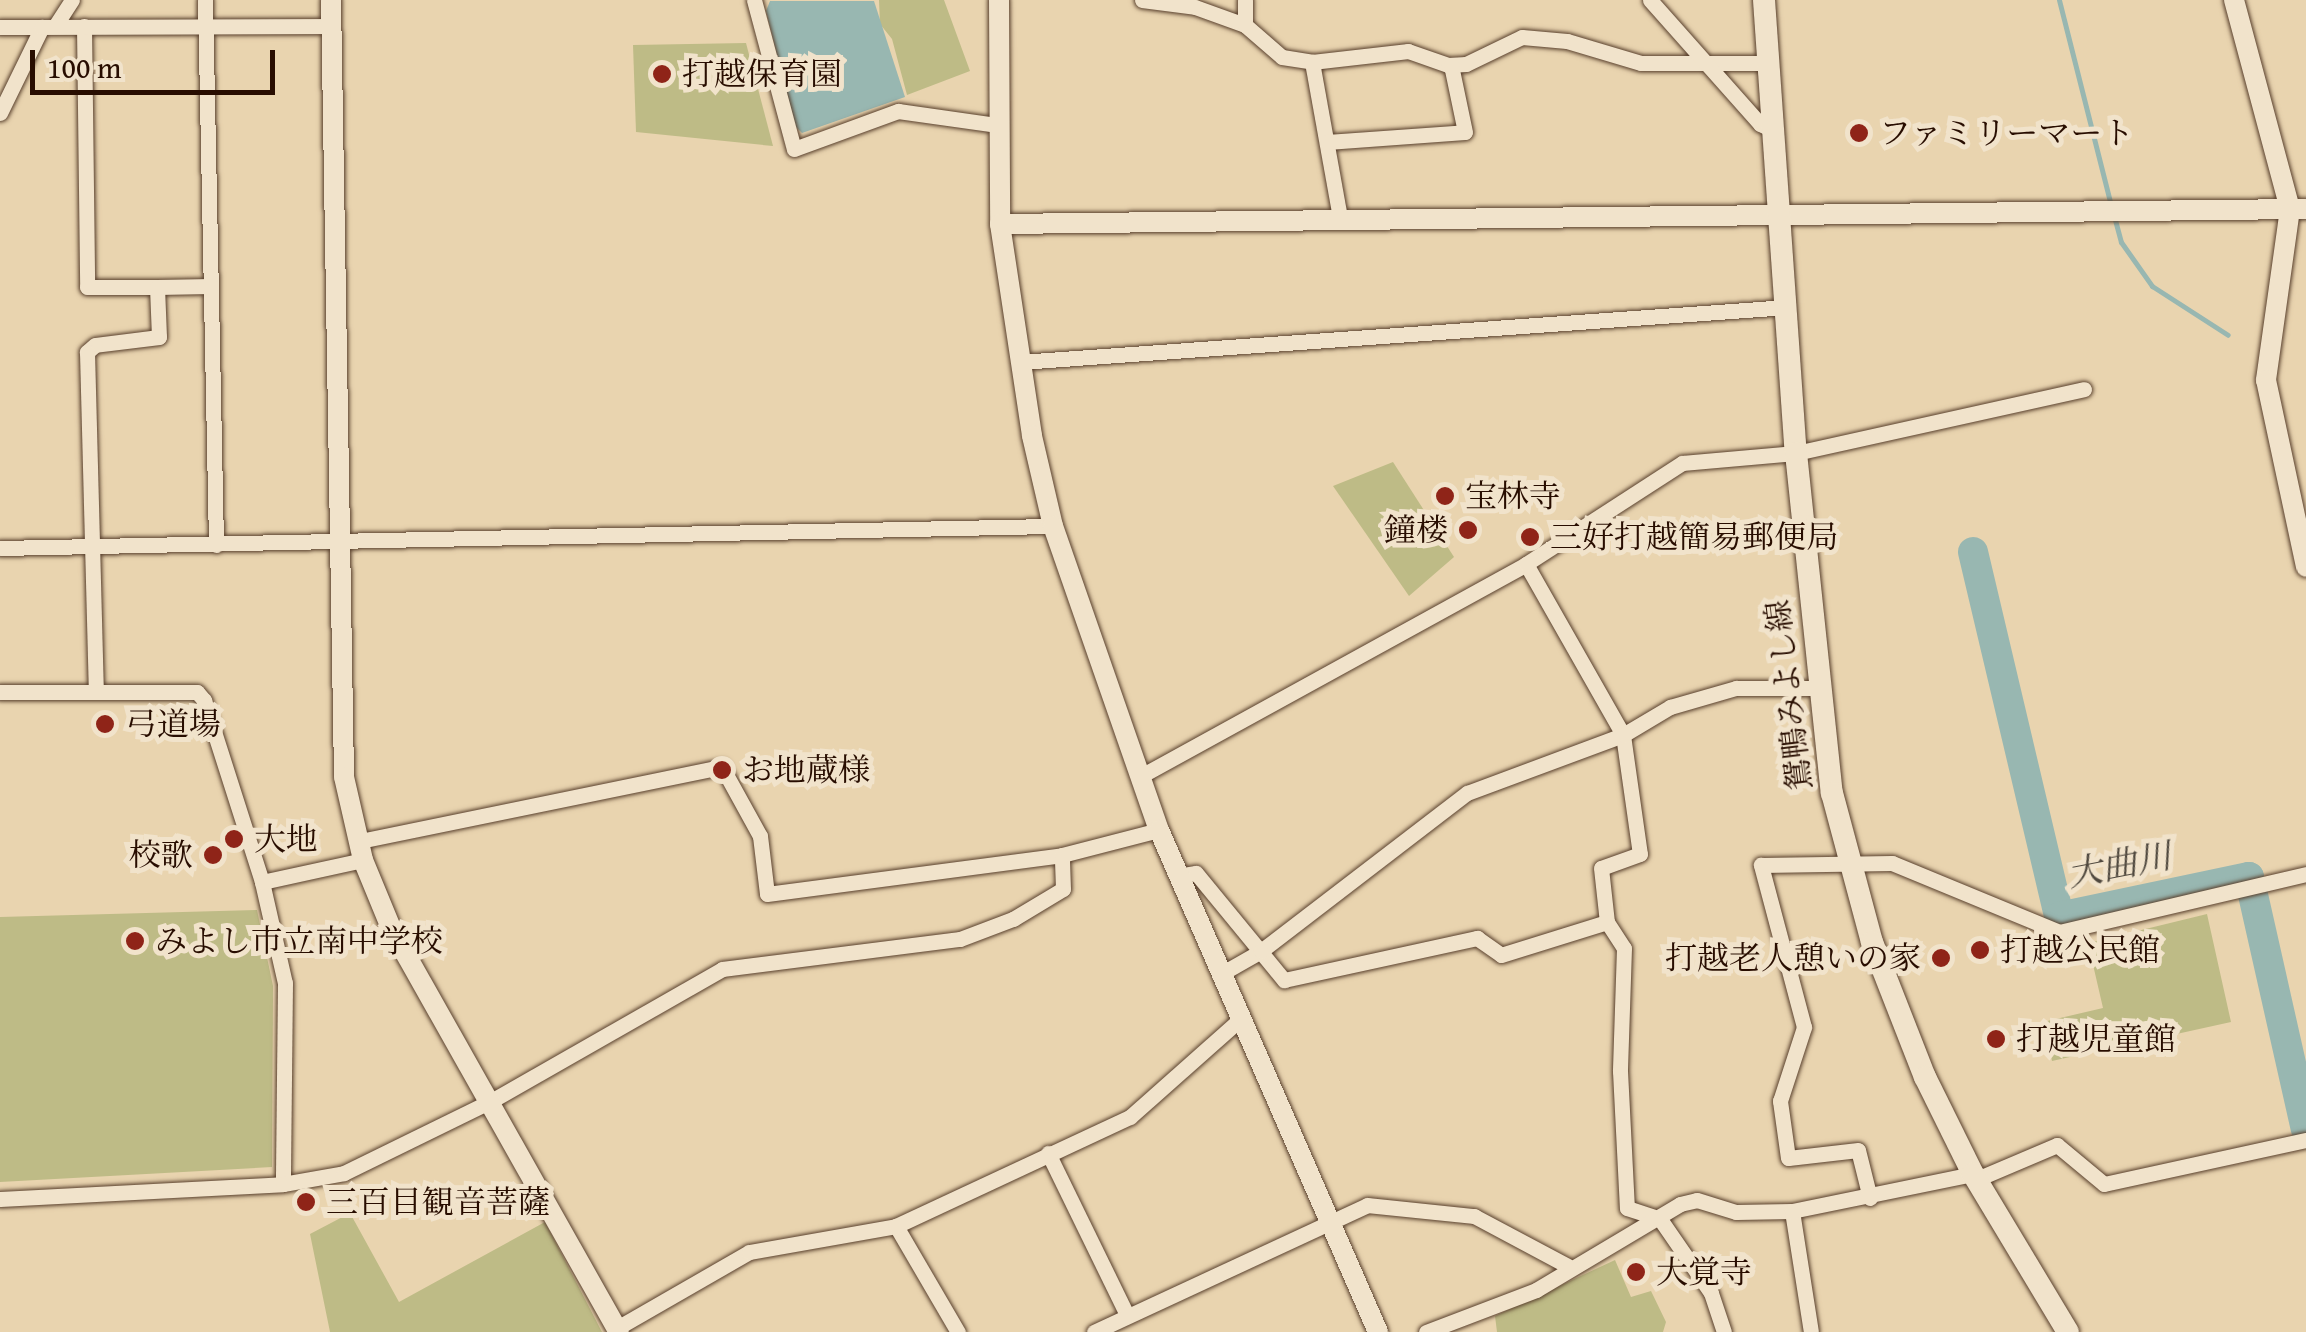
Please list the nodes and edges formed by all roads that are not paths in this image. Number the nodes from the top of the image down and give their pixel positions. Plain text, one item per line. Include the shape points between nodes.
1 (72, 0) edge
2 (205, 0) edge
3 (332, 0) edge
4 (754, 0) edge
5 (999, 0) edge
6 (1142, 0) edge
7 (1245, 0) edge
8 (1650, 0) edge
9 (1764, 0) edge
10 (2234, 0) edge
11 (206, 23) junction
12 (1245, 25) junction
13 (48, 26) junction
14 (84, 26) junction
15 (332, 26) junction
16 (0, 27) edge
17 (1312, 62) junction
18 (1707, 63) junction
19 (1768, 63) junction
20 (1451, 65) junction
21 (0, 113) edge
22 (996, 124) junction
23 (1775, 131) junction
24 (1327, 142) junction
25 (2298, 209) edge
26 (1781, 214) junction
27 (1340, 217) junction
28 (1000, 224) junction
29 (211, 286) junction
30 (158, 287) junction
31 (1788, 307) junction
32 (1020, 362) junction
33 (2084, 390) dead end
34 (1796, 453) junction
35 (1053, 526) junction
36 (340, 540) junction
37 (216, 546) junction
38 (0, 548) edge
39 (91, 548) junction
40 (1526, 564) junction
41 (2306, 567) edge
42 (1817, 688) junction
43 (0, 692) edge
44 (96, 692) junction
45 (1622, 735) junction
46 (1139, 777) junction
47 (1158, 830) junction
48 (361, 850) junction
49 (1062, 855) junction
50 (1848, 860) junction
51 (2306, 874) edge
52 (1177, 876) junction
53 (262, 882) junction
54 (1607, 922) junction
55 (1261, 951) junction
56 (1219, 975) junction
57 (1238, 1021) junction
58 (491, 1101) junction
59 (2306, 1140) edge
60 (1048, 1154) junction
61 (1975, 1177) junction
62 (283, 1184) junction
63 (1870, 1198) junction
64 (0, 1199) edge
65 (1792, 1212) junction
66 (1660, 1219) junction
67 (1329, 1223) junction
68 (896, 1226) junction
69 (1568, 1266) junction
70 (1126, 1315) junction
71 (618, 1330) edge
72 (1105, 1330) edge
73 (958, 1332) edge
74 (1378, 1332) edge
75 (1426, 1332) edge
76 (1724, 1332) edge
77 (1811, 1332) edge
78 (2068, 1332) edge

1 - 13 street
2 - 11 street
3 - 15 street
4 - 22 street via 794,149 898,111
5 - 22 street
6 - 12 street via 1195,7
7 - 12 street
8 - 18 street
9 - 19 main road, 鴛鴨みよし線
10 - 25 street
11 - 14 street
11 - 15 street
11 - 29 street
12 - 17 street via 1282,57
13 - 14 street
13 - 16 street
13 - 21 street
14 - 30 street via 87,287
15 - 36 street
17 - 20 street via 1408,51
17 - 24 street
18 - 19 street
18 - 20 street via 1641,63 1567,40 1522,36
18 - 23 street via 1760,124
19 - 23 main road, 鴛鴨みよし線
20 - 24 street via 1464,132
22 - 28 street
23 - 26 main road, 鴛鴨みよし線
24 - 27 street
25 - 26 street
25 - 41 street via 2266,380
26 - 27 street
26 - 31 main road, 鴛鴨みよし線
27 - 28 street
28 - 32 street
29 - 30 street
29 - 37 street
30 - 39 street via 159,337 95,345 88,352
31 - 32 street
31 - 34 main road, 鴛鴨みよし線
32 - 35 street
33 - 34 street
34 - 40 street via 1682,463
34 - 42 main road, 鴛鴨みよし線
35 - 36 street
35 - 46 street
36 - 37 street
36 - 48 street via 344,777
37 - 39 street
38 - 39 street
39 - 44 street
40 - 45 street
40 - 46 street
42 - 45 street via 1736,688 1670,707
42 - 50 main road, 鴛鴨みよし線
43 - 44 street
44 - 53 street via 197,692 204,700
45 - 54 street via 1640,854 1600,868
45 - 55 street via 1468,793
46 - 47 street
47 - 49 street
47 - 52 street
48 - 49 street via 722,767 760,836 768,894
48 - 53 street
48 - 58 street via 392,928
49 - 58 street via 1063,889 1013,919 960,939 722,969
50 - 51 street via 1892,863 2045,932
50 - 61 main road, 鴛鴨みよし線 via 1891,993
50 - 63 street via 1761,865 1804,1027 1780,1102 1788,1158 1858,1150
52 - 55 street via 1196,872
52 - 56 street
53 - 62 street via 285,983
54 - 55 street via 1501,955 1477,938 1284,980
54 - 66 street via 1624,948 1620,1071 1627,1208
55 - 56 street
56 - 57 street
57 - 60 street via 1130,1116
57 - 67 street
58 - 62 street via 344,1173
58 - 71 street
59 - 61 street via 2104,1184 2057,1145
60 - 68 street
60 - 70 street
61 - 63 street
61 - 78 main road, 鴛鴨みよし線
62 - 64 street
63 - 65 street
65 - 66 street via 1736,1212 1698,1200
65 - 77 street
66 - 69 street
66 - 76 street via 1711,1294
67 - 69 street via 1367,1205 1432,1208 1505,1228
67 - 70 street
67 - 74 street
68 - 71 street via 749,1252
68 - 73 street
69 - 75 street via 1536,1290
70 - 72 street

